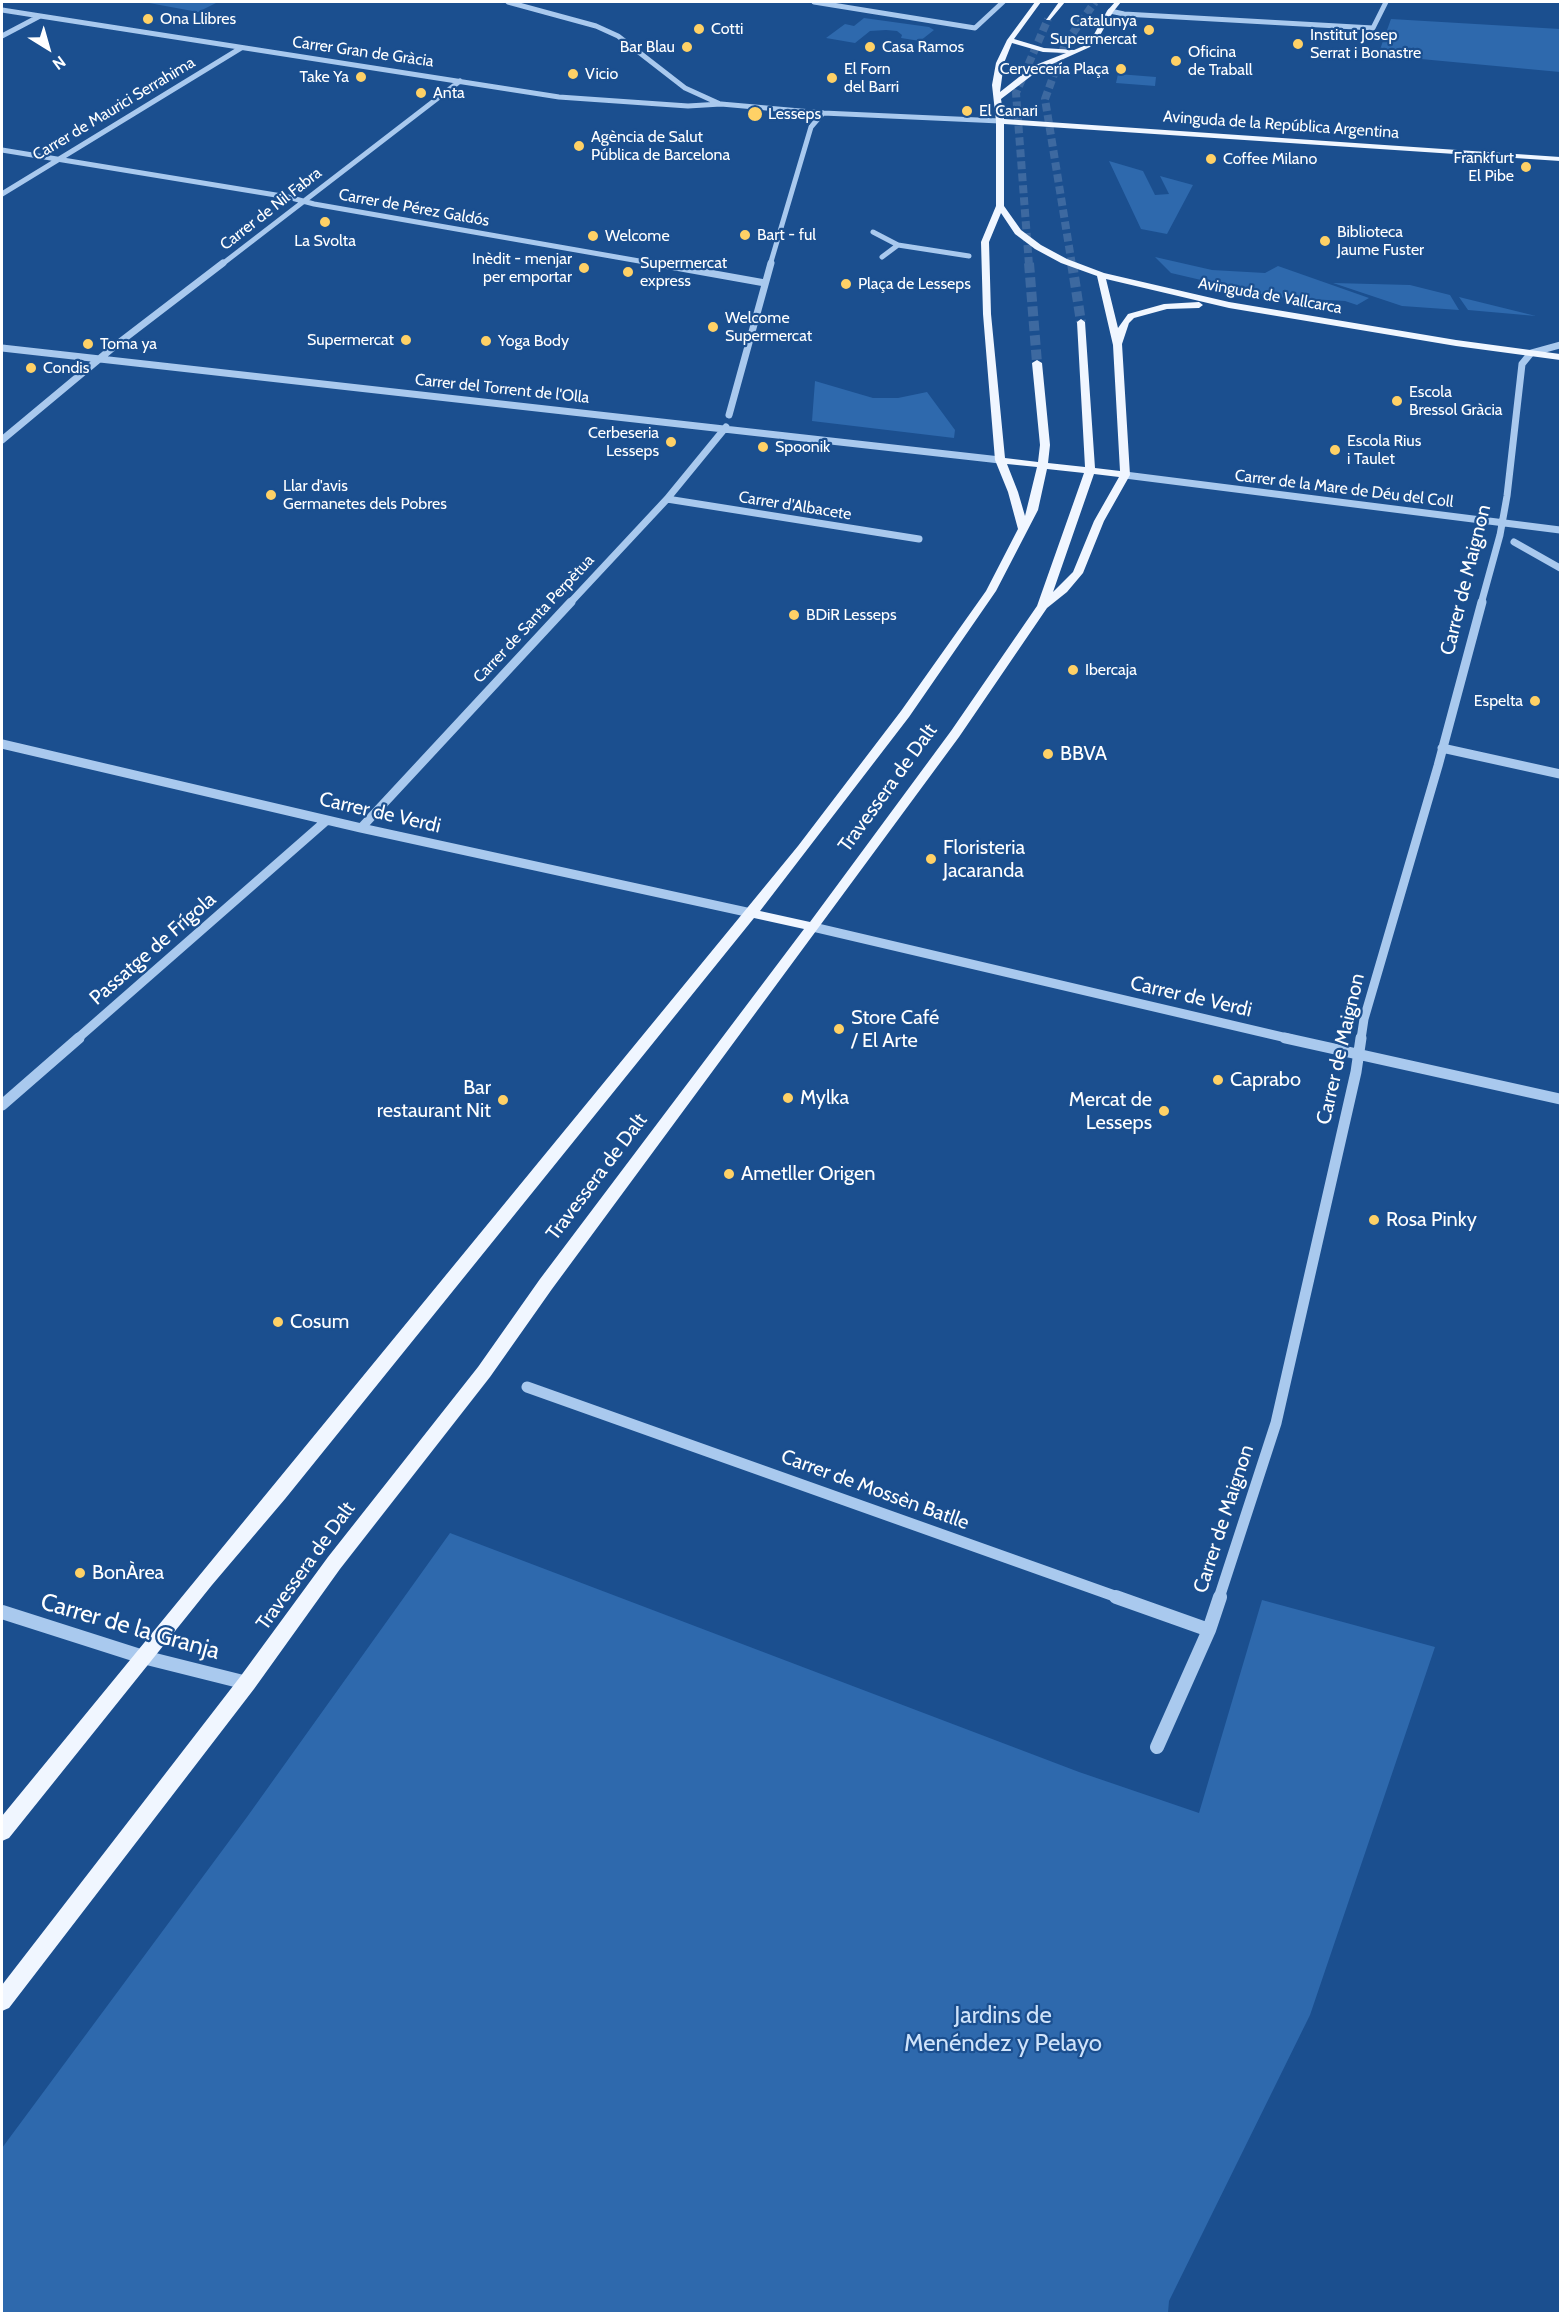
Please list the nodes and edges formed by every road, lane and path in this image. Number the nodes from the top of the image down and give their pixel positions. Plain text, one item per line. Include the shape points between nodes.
1 (508, 2) edge
2 (814, 2) edge
3 (1003, 2) edge
4 (1038, 2) edge
5 (1062, 2) edge
6 (1118, 2) edge
7 (1386, 2) edge
8 (2, 10) edge
9 (1110, 11) junction
10 (40, 16) junction
11 (1048, 19) tunnel mouth
12 (2, 36) edge
13 (1010, 40) junction
14 (241, 48) junction
15 (1081, 51) junction
16 (460, 81) junction
17 (998, 98) junction
18 (721, 104) junction
19 (823, 113) junction
20 (1000, 121) junction
21 (2, 150) edge
22 (58, 159) junction
23 (1560, 159) edge
24 (2, 194) edge
25 (303, 202) junction
26 (1000, 206) junction
27 (873, 232) dead end
28 (898, 244) junction
29 (969, 256) dead end
30 (882, 257) dead end
31 (1101, 275) junction
32 (765, 283) junction
33 (1229, 305) junction
34 (1081, 322) tunnel mouth
35 (1118, 345) junction
36 (1560, 345) edge
37 (2, 348) edge
38 (1531, 353) junction
39 (1560, 357) edge
40 (99, 359) junction
41 (1037, 363) tunnel mouth
42 (729, 415) dead end
43 (726, 427) junction
44 (2, 440) edge
45 (1000, 460) junction
46 (1043, 465) junction
47 (1090, 471) junction
48 (1125, 476) junction
49 (667, 499) junction
50 (1502, 521) junction
51 (1023, 529) junction
52 (1560, 530) edge
53 (919, 539) dead end
54 (1514, 542) dead end
55 (1560, 568) edge
56 (1043, 606) junction
57 (2, 744) edge
58 (1443, 748) junction
59 (1560, 774) edge
60 (327, 820) junction
61 (361, 828) junction
62 (751, 913) junction
63 (813, 927) junction
64 (1358, 1055) junction
65 (1560, 1100) edge
66 (2, 1104) edge
67 (527, 1387) dead end
68 (2, 1612) edge
69 (1209, 1630) junction
70 (143, 1657) junction
71 (247, 1683) junction
72 (1157, 1747) dead end
73 (2, 1831) edge
74 (2, 2001) edge

1 - 18 street via 596,26 618,36 685,88
2 - 3 street via 975,28
4 - 13 main road
5 - 11 main road
6 - 9 main road
7 - 9 street via 1373,28
8 - 10 street, Carrer Gran de Gràcia
9 - 15 main road via 1095,39
10 - 12 street
10 - 14 street, Carrer Gran de Gràcia
13 - 15 main road via 1043,50
13 - 17 main road via 1000,63
14 - 16 street, Carrer Gran de Gràcia
14 - 22 street, Carrer de Maurici Serrahima
15 - 17 main road via 1036,68
16 - 18 street, Carrer Gran de Gràcia via 608,102
16 - 25 street, Carrer de Nil Fabra
17 - 20 main road
18 - 19 street
19 - 20 street
19 - 32 street via 812,127
20 - 23 main road, Avinguda de la República Argentina
20 - 26 main road
21 - 22 street, Carrer de Pérez Galdós
22 - 24 street, Carrer de Maurici Serrahima
22 - 25 street, Carrer de Pérez Galdós
25 - 32 street, Carrer de Pérez Galdós
25 - 40 street, Carrer de Nil Fabra
26 - 31 main road, Avinguda de Vallcarca via 1018,232 1038,248
26 - 45 main road via 985,242
27 - 28 street
28 - 29 street
28 - 30 street
31 - 33 main road, Avinguda de Vallcarca
31 - 35 main road
32 - 42 street
33 - 35 main road via 1174,305 1140,312 1125,322
33 - 38 main road, Avinguda de Vallcarca
34 - 47 main road, Travessera de Dalt
35 - 48 main road
36 - 38 street
37 - 40 street, Carrer del Torrent de l'Olla
38 - 39 main road, Avinguda de Vallcarca
38 - 50 street, Carrer de Maignon via 1522,364
40 - 43 street, Carrer del Torrent de l'Olla
40 - 44 street, Carrer de Nil Fabra
41 - 46 main road, Travessera de Dalt via 1045,436
43 - 45 street, Carrer del Torrent de l'Olla
43 - 49 street, Carrer de Santa Perpètua
45 - 46 main road
45 - 51 main road
46 - 47 main road
46 - 51 main road, Travessera de Dalt via 1033,510
47 - 48 main road
47 - 56 main road, Travessera de Dalt
48 - 50 street, Carrer de la Mare de Déu del Coll
48 - 56 main road via 1099,521 1078,573
49 - 53 street, Carrer d'Albacete
49 - 61 street, Carrer de Santa Perpètua
50 - 52 street, Carrer de la Mare de Déu del Coll
50 - 58 street, Carrer de Maignon
51 - 62 main road, Travessera de Dalt via 991,591 905,714
54 - 55 street
56 - 63 main road, Travessera de Dalt via 955,734
57 - 60 street, Carrer de Verdi
58 - 59 street
58 - 64 street, Carrer de Maignon via 1364,1019
60 - 61 street, Carrer de Verdi
60 - 66 street, Passatge de Frígola
61 - 62 street, Carrer de Verdi
62 - 63 main road
62 - 70 main road, Travessera de Dalt
63 - 64 street, Carrer de Verdi
63 - 71 main road, Travessera de Dalt via 484,1372 334,1563
64 - 65 street, Carrer de Verdi
64 - 69 street, Carrer de Maignon via 1276,1423
67 - 69 street, Carrer de Mossèn Batlle
68 - 70 street, Carrer de la Granja
69 - 72 street, Carrer de Maignon
70 - 71 street, Carrer de la Granja
70 - 73 main road, Travessera de Dalt
71 - 74 main road, Travessera de Dalt

